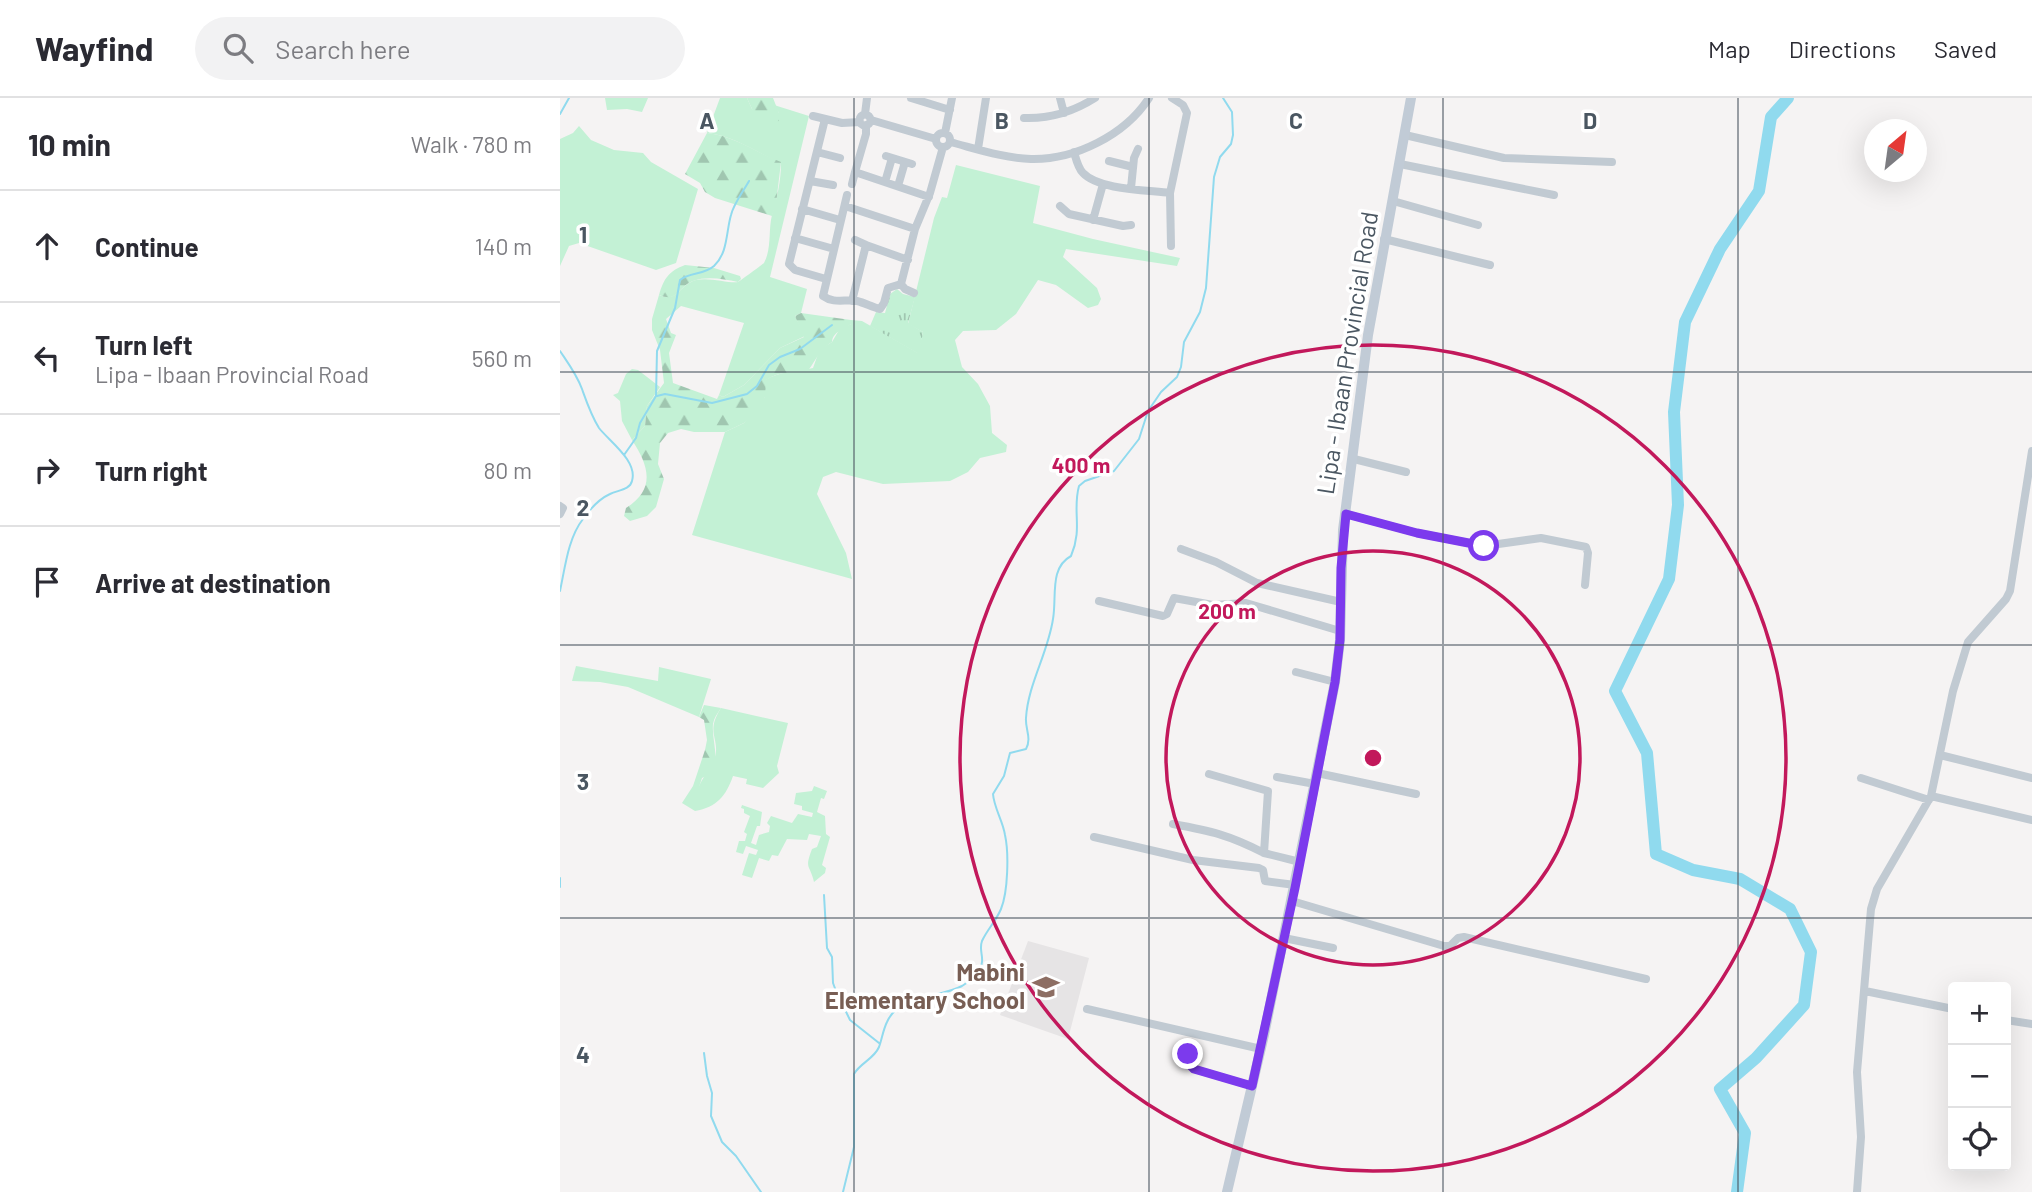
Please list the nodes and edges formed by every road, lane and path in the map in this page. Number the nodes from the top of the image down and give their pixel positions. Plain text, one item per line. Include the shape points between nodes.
1 (867, 98) edge
2 (911, 98) edge
3 (952, 98) edge
4 (986, 98) edge
5 (1060, 98) edge
6 (1095, 98) edge
7 (1149, 98) edge
8 (1172, 98) edge
9 (1411, 98) edge
10 (950, 110) junction
11 (1064, 113) junction
12 (813, 116) dead end
13 (1024, 118) dead end
14 (825, 119) junction
15 (865, 120) junction
16 (945, 133) junction
17 (1405, 135) junction
18 (936, 139) junction
19 (947, 145) junction
20 (978, 149) junction
21 (1138, 149) dead end
22 (817, 152) junction
23 (1074, 152) junction
24 (840, 158) dead end
25 (1109, 161) dead end
26 (1612, 162) dead end
27 (1401, 164) junction
28 (1133, 167) junction
29 (855, 172) junction
30 (810, 181) junction
31 (886, 182) junction
32 (833, 184) dead end
33 (852, 184) dead end
34 (1103, 184) junction
35 (898, 186) junction
36 (1130, 188) junction
37 (1170, 193) junction
38 (847, 195) dead end
39 (1554, 195) dead end
40 (929, 197) junction
41 (1393, 201) junction
42 (1060, 205) dead end
43 (845, 206) junction
44 (802, 209) junction
45 (840, 220) junction
46 (1093, 220) junction
47 (1131, 225) dead end
48 (1478, 225) dead end
49 (915, 229) junction
50 (795, 238) junction
51 (1384, 239) junction
52 (855, 240) dead end
53 (866, 245) junction
54 (1171, 246) dead end
55 (834, 249) junction
56 (908, 260) junction
57 (1490, 265) dead end
58 (826, 279) junction
59 (901, 284) junction
60 (914, 293) dead end
61 (852, 301) junction
62 (2032, 451) edge
63 (1354, 459) junction
64 (1406, 472) dead end
65 (1346, 514) junction
66 (1181, 550) dead end
67 (1585, 585) dead end
68 (1099, 601) dead end
69 (1341, 602) junction
70 (1340, 631) junction
71 (1296, 673) dead end
72 (1335, 682) junction
73 (1940, 755) junction
74 (1209, 774) dead end
75 (1277, 776) dead end
76 (1316, 778) junction
77 (1861, 778) dead end
78 (2032, 778) edge
79 (1416, 794) dead end
80 (1930, 798) junction
81 (2032, 820) edge
82 (1173, 824) dead end
83 (1094, 837) dead end
84 (1264, 853) junction
85 (1300, 862) junction
86 (1295, 885) junction
87 (1292, 901) junction
88 (1284, 938) junction
89 (1333, 948) dead end
90 (1646, 979) dead end
91 (1865, 991) junction
92 (1948, 1008) edge
93 (1087, 1009) dead end
94 (2011, 1021) edge
95 (2032, 1024) edge
96 (1261, 1049) junction
97 (1188, 1054) dead end
98 (1252, 1086) junction
99 (1227, 1192) edge
100 (1857, 1192) edge

1 - 15 street
2 - 10 street
3 - 10 street
4 - 20 street
5 - 11 street
6 - 11 street
7 - 23 street via 1115,132
8 - 37 street via 1184,105 1187,113
9 - 17 main road, Lipa - Ibaan Provincial Road
10 - 16 street
11 - 13 street
12 - 14 street
14 - 15 street via 842,124
14 - 22 street
15 - 18 street
15 - 29 street via 866,134
16 - 18 street
16 - 19 street via 950,136
17 - 26 street via 1504,158
17 - 27 main road, Lipa - Ibaan Provincial Road
18 - 19 street
19 - 20 street
19 - 40 street
20 - 23 street via 1030,159
21 - 28 street
22 - 24 street
22 - 30 street
23 - 34 street via 1082,172
25 - 28 street
27 - 39 street
27 - 41 main road, Lipa - Ibaan Provincial Road
28 - 36 street
29 - 31 street
29 - 33 street
30 - 32 street
30 - 44 street
31 - 35 street
31 - 35 street via 889,157 909,163
34 - 36 street
34 - 46 street
35 - 40 street
36 - 37 street
37 - 54 street
38 - 43 street
40 - 49 street
41 - 48 street
41 - 51 main road, Lipa - Ibaan Provincial Road
42 - 46 street via 1069,214
43 - 45 street
43 - 49 street
44 - 45 street
44 - 50 street
45 - 55 street
46 - 47 street
49 - 56 street
50 - 55 street
50 - 58 street via 790,266
51 - 57 street
51 - 63 main road, Lipa - Ibaan Provincial Road
52 - 53 street
53 - 56 street
53 - 61 street
55 - 58 street
56 - 59 street
58 - 61 street via 824,298
59 - 60 street
59 - 61 street via 888,288 880,309
62 - 73 street via 2010,591 1968,642
63 - 64 street
63 - 65 main road, Lipa - Ibaan Provincial Road
65 - 67 street via 1484,546 1541,537 1586,547
65 - 69 main road, Lipa - Ibaan Provincial Road
66 - 69 street via 1257,583
68 - 70 street via 1163,616 1174,598 1213,605 1246,603
69 - 70 main road, Lipa - Ibaan Provincial Road
70 - 72 main road, Lipa - Ibaan Provincial Road
71 - 72 street
72 - 76 main road, Lipa - Ibaan Provincial Road
73 - 78 street
73 - 80 street
74 - 84 street via 1268,791
75 - 76 street
76 - 79 street
76 - 85 main road, Lipa - Ibaan Provincial Road
77 - 80 street
80 - 81 street
80 - 91 street via 1877,890 1871,909
82 - 84 street via 1221,833
83 - 86 street via 1193,860 1261,868 1265,881
84 - 85 street
85 - 86 main road, Lipa - Ibaan Provincial Road
86 - 87 main road, Lipa - Ibaan Provincial Road
87 - 88 main road, Lipa - Ibaan Provincial Road
87 - 90 street via 1444,946 1464,937
88 - 89 street
88 - 96 main road, Lipa - Ibaan Provincial Road
91 - 92 street
91 - 100 street via 1857,1072 1861,1137
93 - 96 street
94 - 95 street
96 - 98 main road, Lipa - Ibaan Provincial Road
97 - 98 street via 1194,1069
98 - 99 main road, Lipa - Ibaan Provincial Road

